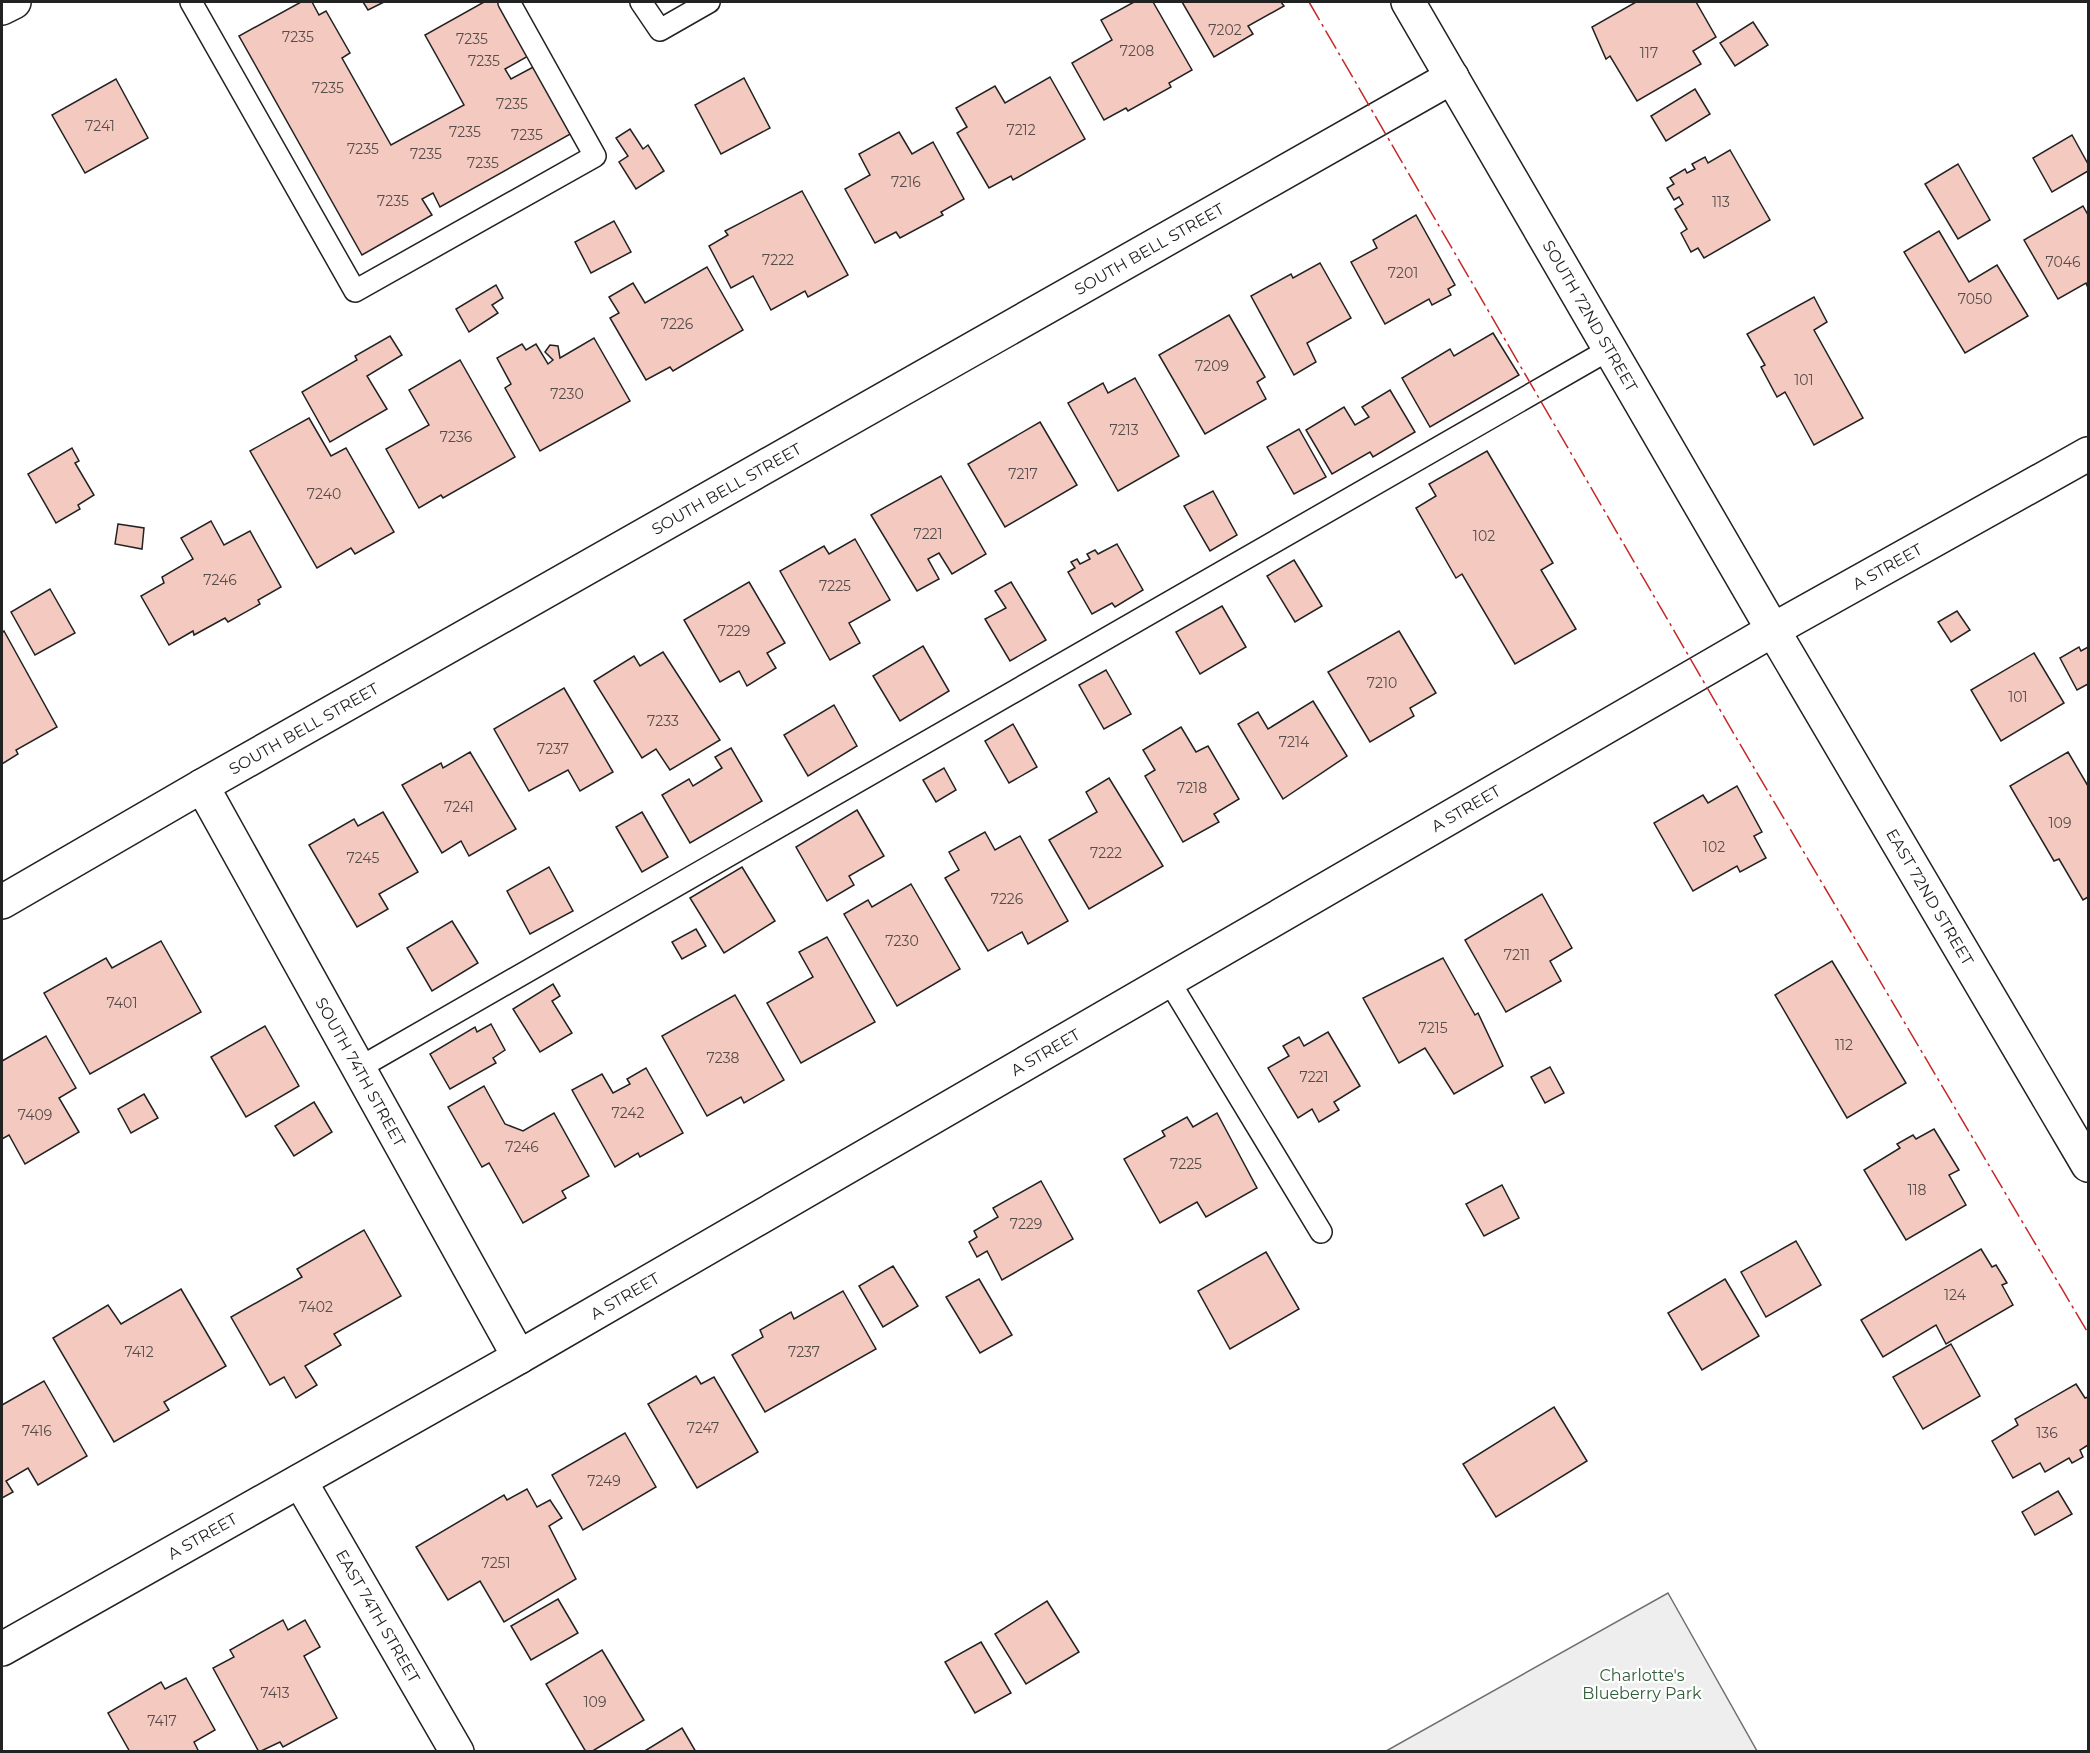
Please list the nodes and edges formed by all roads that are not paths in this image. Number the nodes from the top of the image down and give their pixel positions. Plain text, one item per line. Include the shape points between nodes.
1 (14, 2) edge
2 (191, 2) edge
3 (508, 2) edge
4 (641, 2) edge
5 (709, 2) edge
6 (1408, 2) edge
7 (2, 8) edge
8 (1452, 77) junction
9 (1610, 349) junction
10 (2088, 454) edge
11 (1773, 630) junction
12 (202, 786) junction
13 (2, 902) edge
14 (1169, 981) junction
15 (358, 1068) junction
16 (2088, 1165) edge
17 (1321, 1232) dead end
18 (519, 1358) junction
19 (300, 1481) junction
20 (2, 1650) edge
21 (457, 1752) edge

1 - 7 street
2 - 3 lane via 355,291 595,156
4 - 5 lane via 660,30
6 - 8 street, SOUTH 72ND STREET
8 - 9 street, SOUTH 72ND STREET
8 - 12 street, SOUTH BELL STREET
9 - 11 street, SOUTH 72ND STREET
9 - 15 lane
10 - 11 street, A STREET
11 - 14 street, A STREET
11 - 16 street, EAST 72ND STREET
12 - 13 street, SOUTH BELL STREET
12 - 15 street, SOUTH 74TH STREET
14 - 17 lane
14 - 18 street, A STREET
15 - 18 street, SOUTH 74TH STREET
18 - 19 street, A STREET
19 - 20 street, A STREET
19 - 21 street, EAST 74TH STREET

